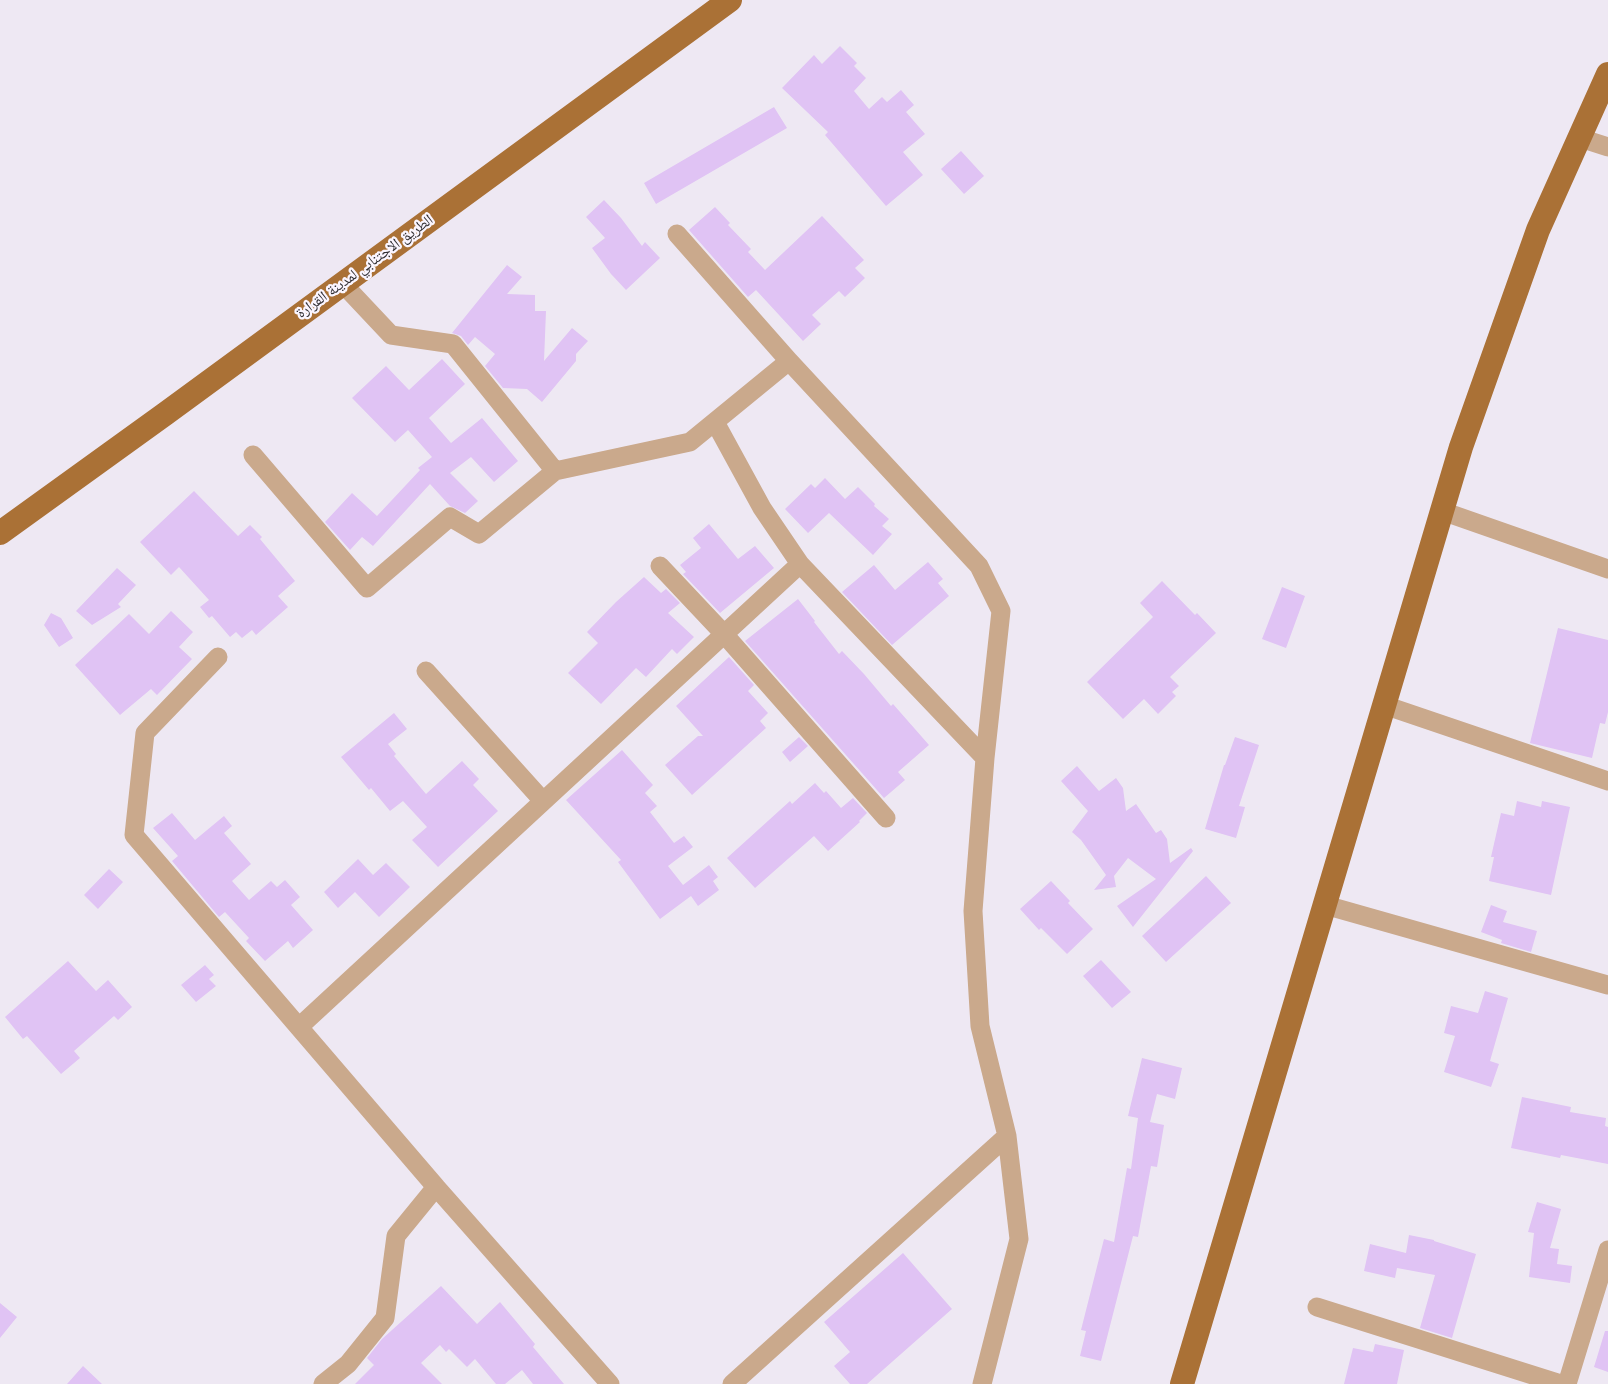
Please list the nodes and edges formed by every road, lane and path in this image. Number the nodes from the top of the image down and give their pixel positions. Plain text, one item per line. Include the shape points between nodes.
1 (730, 0) edge
2 (1608, 74) edge
3 (1580, 138) junction
4 (1608, 147) edge
5 (677, 234) dead end
6 (343, 284) junction
7 (789, 361) junction
8 (715, 422) junction
9 (253, 455) dead end
10 (554, 471) junction
11 (1442, 511) junction
12 (0, 533) edge
13 (800, 564) junction
14 (660, 566) dead end
15 (1608, 569) edge
16 (724, 634) junction
17 (218, 657) dead end
18 (426, 670) dead end
19 (1384, 705) junction
20 (985, 758) junction
21 (1608, 781) edge
22 (543, 801) junction
23 (886, 818) dead end
24 (1325, 905) junction
25 (1608, 985) edge
26 (299, 1027) junction
27 (1007, 1136) junction
28 (436, 1188) junction
29 (1608, 1250) edge
30 (1317, 1307) dead end
31 (323, 1384) edge
32 (610, 1384) edge
33 (732, 1384) edge
34 (982, 1384) edge
35 (1182, 1384) edge
36 (1561, 1384) edge
37 (1567, 1384) edge

1 - 6 main road, الطريق الاجتنابي لمدينة القرارة
2 - 3 main road
3 - 4 street
3 - 11 main road via 1538,230
5 - 7 street
6 - 10 street via 391,335 453,344
6 - 12 main road, الطريق الاجتنابي لمدينة القرارة
7 - 8 street
7 - 20 street via 979,566 1001,611
8 - 10 street via 690,442
8 - 13 street via 762,508
9 - 10 street via 367,588 450,517 479,534
11 - 15 street
11 - 19 main road
13 - 16 street
13 - 20 street
14 - 16 street
16 - 22 street
16 - 23 street
17 - 26 street via 145,733 134,835
18 - 22 street
19 - 21 street
19 - 24 main road
20 - 27 street via 973,911 980,1026
22 - 26 street
24 - 25 street
24 - 35 main road
26 - 28 street
27 - 33 street
27 - 34 street via 1019,1238
28 - 31 street via 396,1236 385,1318 348,1364
28 - 32 street
29 - 37 street
30 - 36 street

